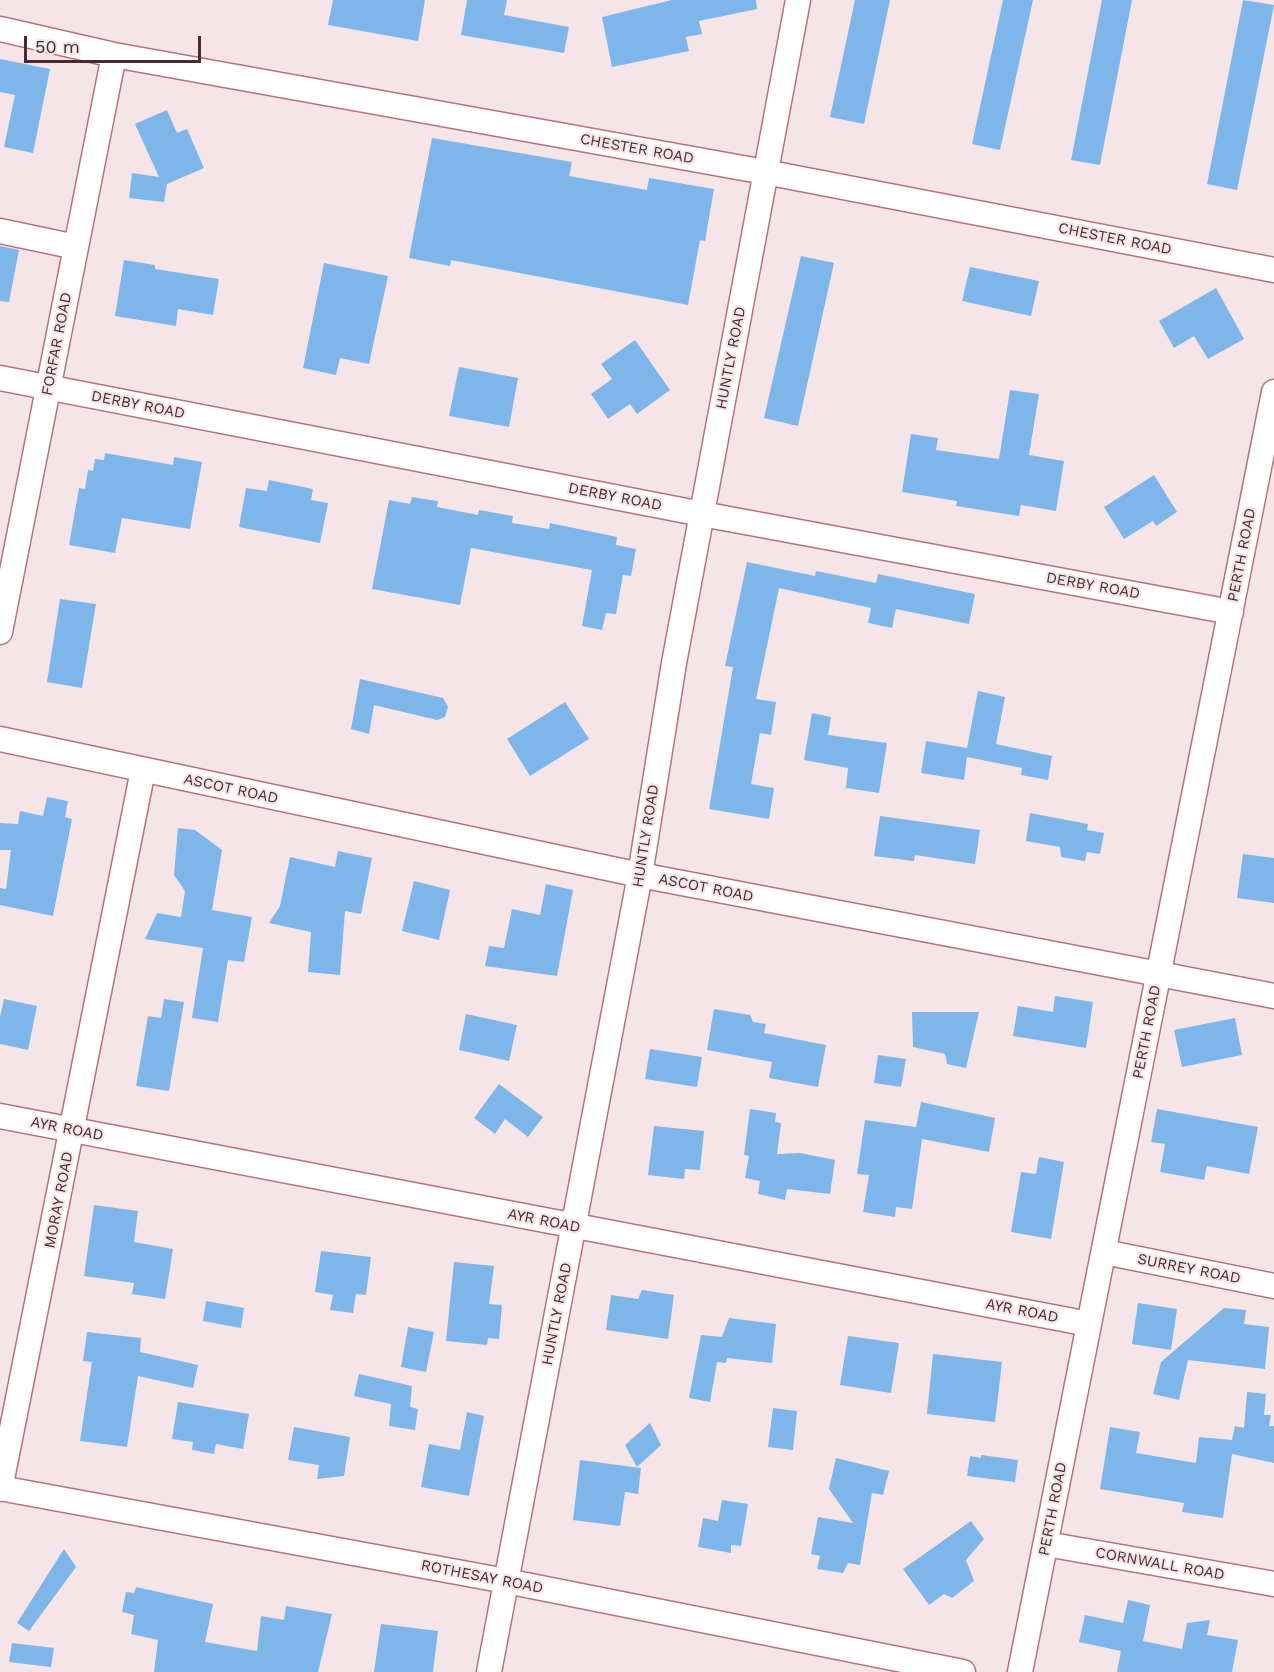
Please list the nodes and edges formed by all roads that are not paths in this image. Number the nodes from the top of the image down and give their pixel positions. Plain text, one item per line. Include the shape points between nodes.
1 (798, 0) edge
2 (0, 29) edge
3 (114, 55) junction
4 (765, 172) junction
5 (0, 231) edge
6 (76, 247) junction
7 (1274, 270) edge
8 (0, 378) edge
9 (49, 387) junction
10 (1274, 392) edge
11 (702, 514) junction
12 (1231, 612) junction
13 (0, 632) edge
14 (0, 739) edge
15 (143, 770) junction
16 (640, 875) junction
17 (1159, 974) junction
18 (1274, 996) edge
19 (0, 1116) edge
20 (73, 1131) junction
21 (574, 1226) junction
22 (1104, 1252) junction
23 (1274, 1286) edge
24 (1089, 1324) junction
25 (0, 1488) edge
26 (1046, 1544) junction
27 (506, 1581) junction
28 (1274, 1584) edge
29 (489, 1672) edge
30 (963, 1672) edge
31 (1020, 1672) edge

1 - 4 street, HUNTLY ROAD
2 - 3 street, CHESTER ROAD
3 - 4 street, CHESTER ROAD
3 - 6 street, FORFAR ROAD
4 - 7 street, CHESTER ROAD
4 - 11 street, HUNTLY ROAD
5 - 6 street
6 - 9 street, FORFAR ROAD
8 - 9 street, DERBY ROAD
9 - 11 street, DERBY ROAD
9 - 13 street, FORFAR ROAD
10 - 12 street, PERTH ROAD
11 - 12 street, DERBY ROAD
11 - 16 street, HUNTLY ROAD
12 - 17 street, PERTH ROAD
14 - 15 street, ASCOT ROAD
15 - 16 street, ASCOT ROAD
15 - 20 street, MORAY ROAD
16 - 17 street, ASCOT ROAD
16 - 21 street, HUNTLY ROAD
17 - 18 street, ASCOT ROAD
17 - 22 street, PERTH ROAD
19 - 20 street, AYR ROAD
20 - 21 street, AYR ROAD
20 - 25 street, MORAY ROAD
21 - 24 street, AYR ROAD
21 - 27 street, HUNTLY ROAD
22 - 23 street, SURREY ROAD
22 - 24 street, PERTH ROAD
24 - 26 street, PERTH ROAD
25 - 27 street, ROTHESAY ROAD
26 - 28 street, CORNWALL ROAD
26 - 31 street, PERTH ROAD
27 - 29 street, HUNTLY ROAD
27 - 30 street, ROTHESAY ROAD

